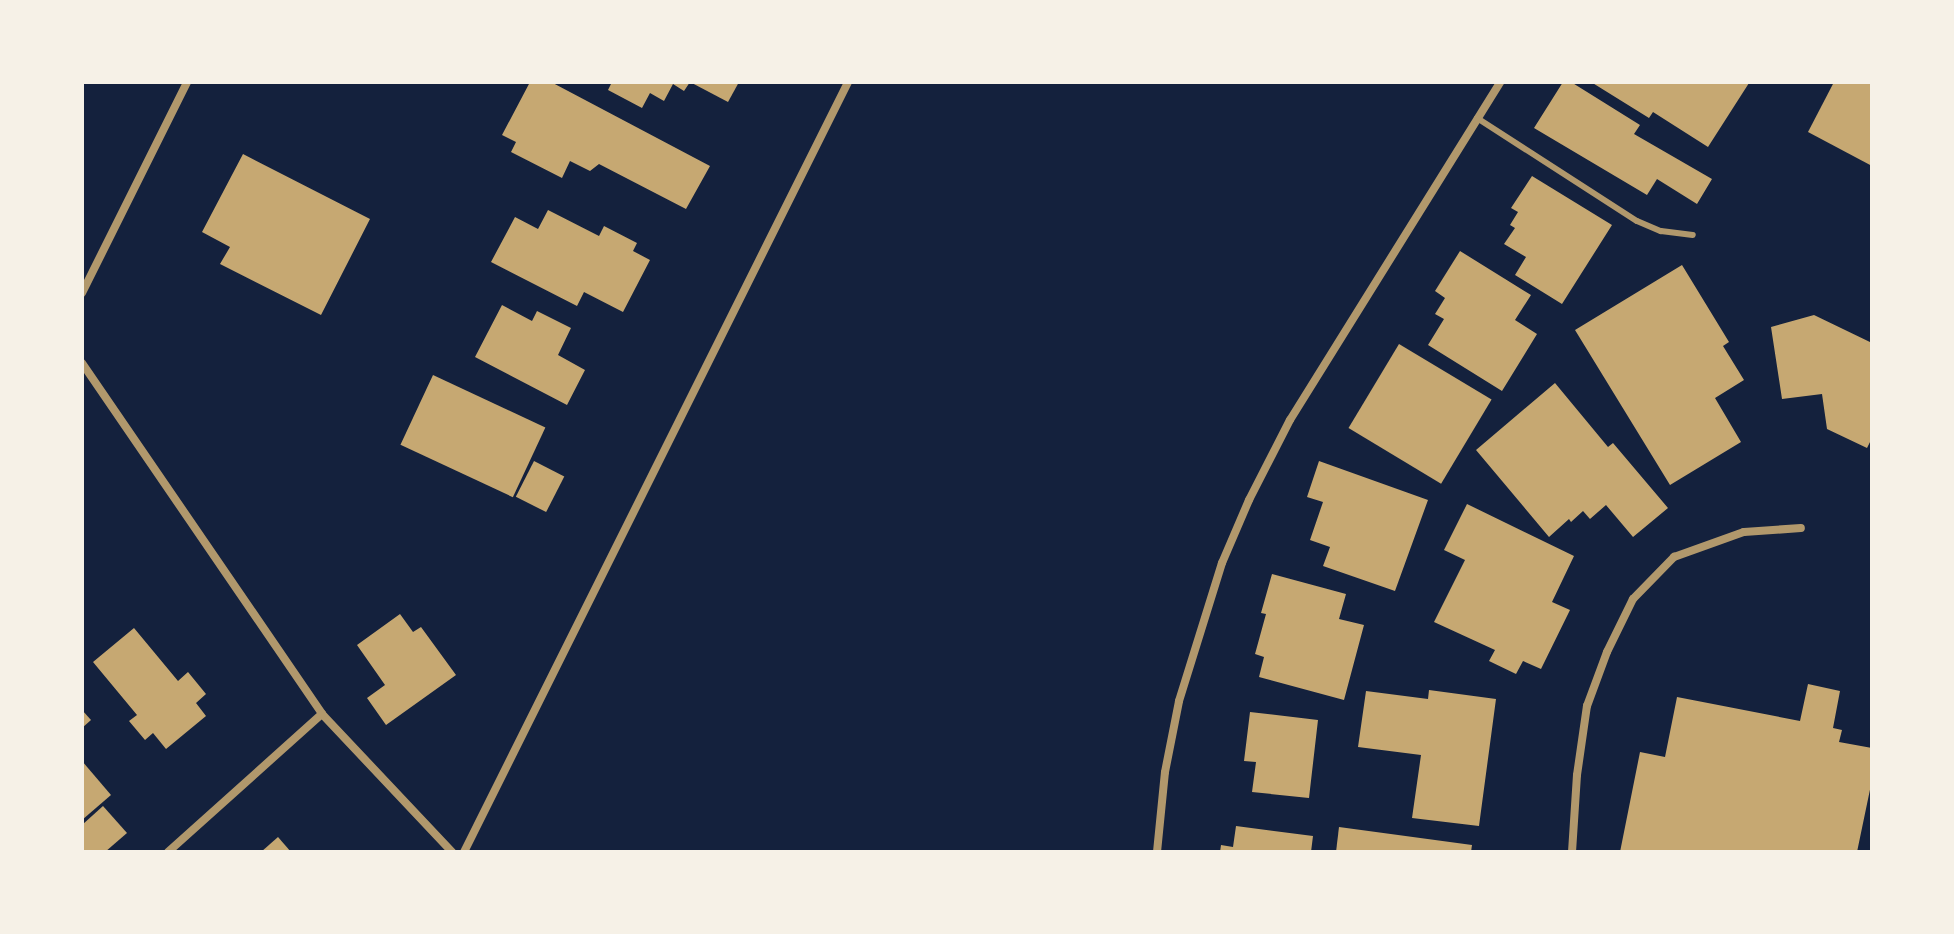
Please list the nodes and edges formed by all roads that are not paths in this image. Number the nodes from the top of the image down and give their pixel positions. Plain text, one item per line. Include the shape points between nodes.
1 (187, 82) edge
2 (848, 82) edge
3 (1500, 82) edge
4 (1477, 118) junction
5 (1693, 235) dead end
6 (82, 293) edge
7 (82, 363) edge
8 (1801, 528) dead end
9 (322, 714) junction
10 (168, 852) edge
11 (452, 852) edge
12 (464, 852) edge
13 (1157, 852) edge
14 (1572, 852) edge

1 - 6 street
2 - 12 street
3 - 4 street
4 - 5 lane via 1637,221
4 - 13 street via 1290,420 1249,500 1222,563 1179,701
7 - 9 street
8 - 14 street via 1744,532 1674,557 1633,599 1587,706
9 - 10 street
9 - 11 street

